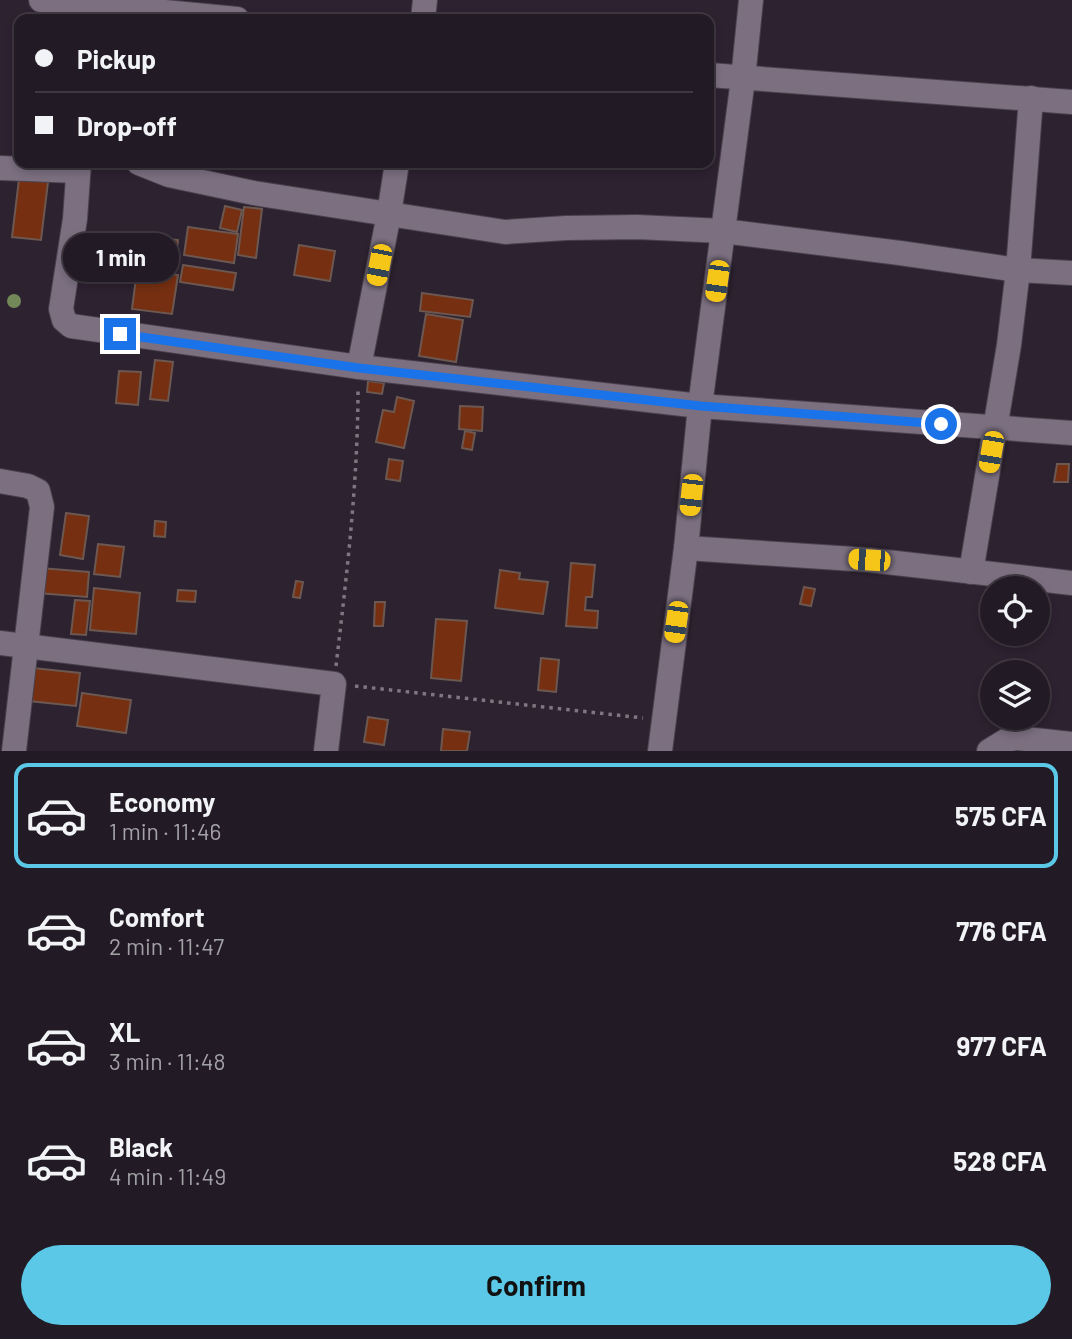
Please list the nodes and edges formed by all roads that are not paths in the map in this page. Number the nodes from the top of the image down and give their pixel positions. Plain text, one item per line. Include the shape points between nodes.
1 (41, 0) edge
2 (751, 0) edge
3 (102, 12) edge
4 (141, 14) edge
5 (714, 76) edge
6 (743, 79) junction
7 (1031, 98) junction
8 (1072, 102) edge
9 (79, 168) edge
10 (152, 168) edge
11 (396, 168) edge
12 (389, 214) junction
13 (723, 231) junction
14 (1018, 270) junction
15 (1072, 273) edge
16 (359, 368) junction
17 (701, 406) junction
18 (995, 428) junction
19 (1072, 433) edge
20 (0, 481) edge
21 (685, 548) junction
22 (971, 572) junction
23 (1072, 583) edge
24 (0, 643) edge
25 (27, 646) junction
26 (1072, 744) edge
27 (14, 751) edge
28 (326, 751) edge
29 (660, 751) edge
30 (989, 751) edge

1 - 3 street
2 - 6 street
3 - 4 street
5 - 6 street
6 - 7 street
6 - 13 street
7 - 8 street
7 - 14 street
9 - 16 street via 61,309 71,327
10 - 12 street via 254,193
11 - 12 street
12 - 13 street via 505,232 625,227
12 - 16 street
13 - 14 street
13 - 17 street
14 - 15 street
14 - 18 street
16 - 17 street
17 - 18 street
17 - 21 street
18 - 19 street
18 - 22 street
20 - 25 street via 28,485 38,491 42,506
21 - 22 street
21 - 29 street
22 - 23 street
24 - 25 street
25 - 27 street
25 - 28 street via 334,684
26 - 30 street via 1016,738

